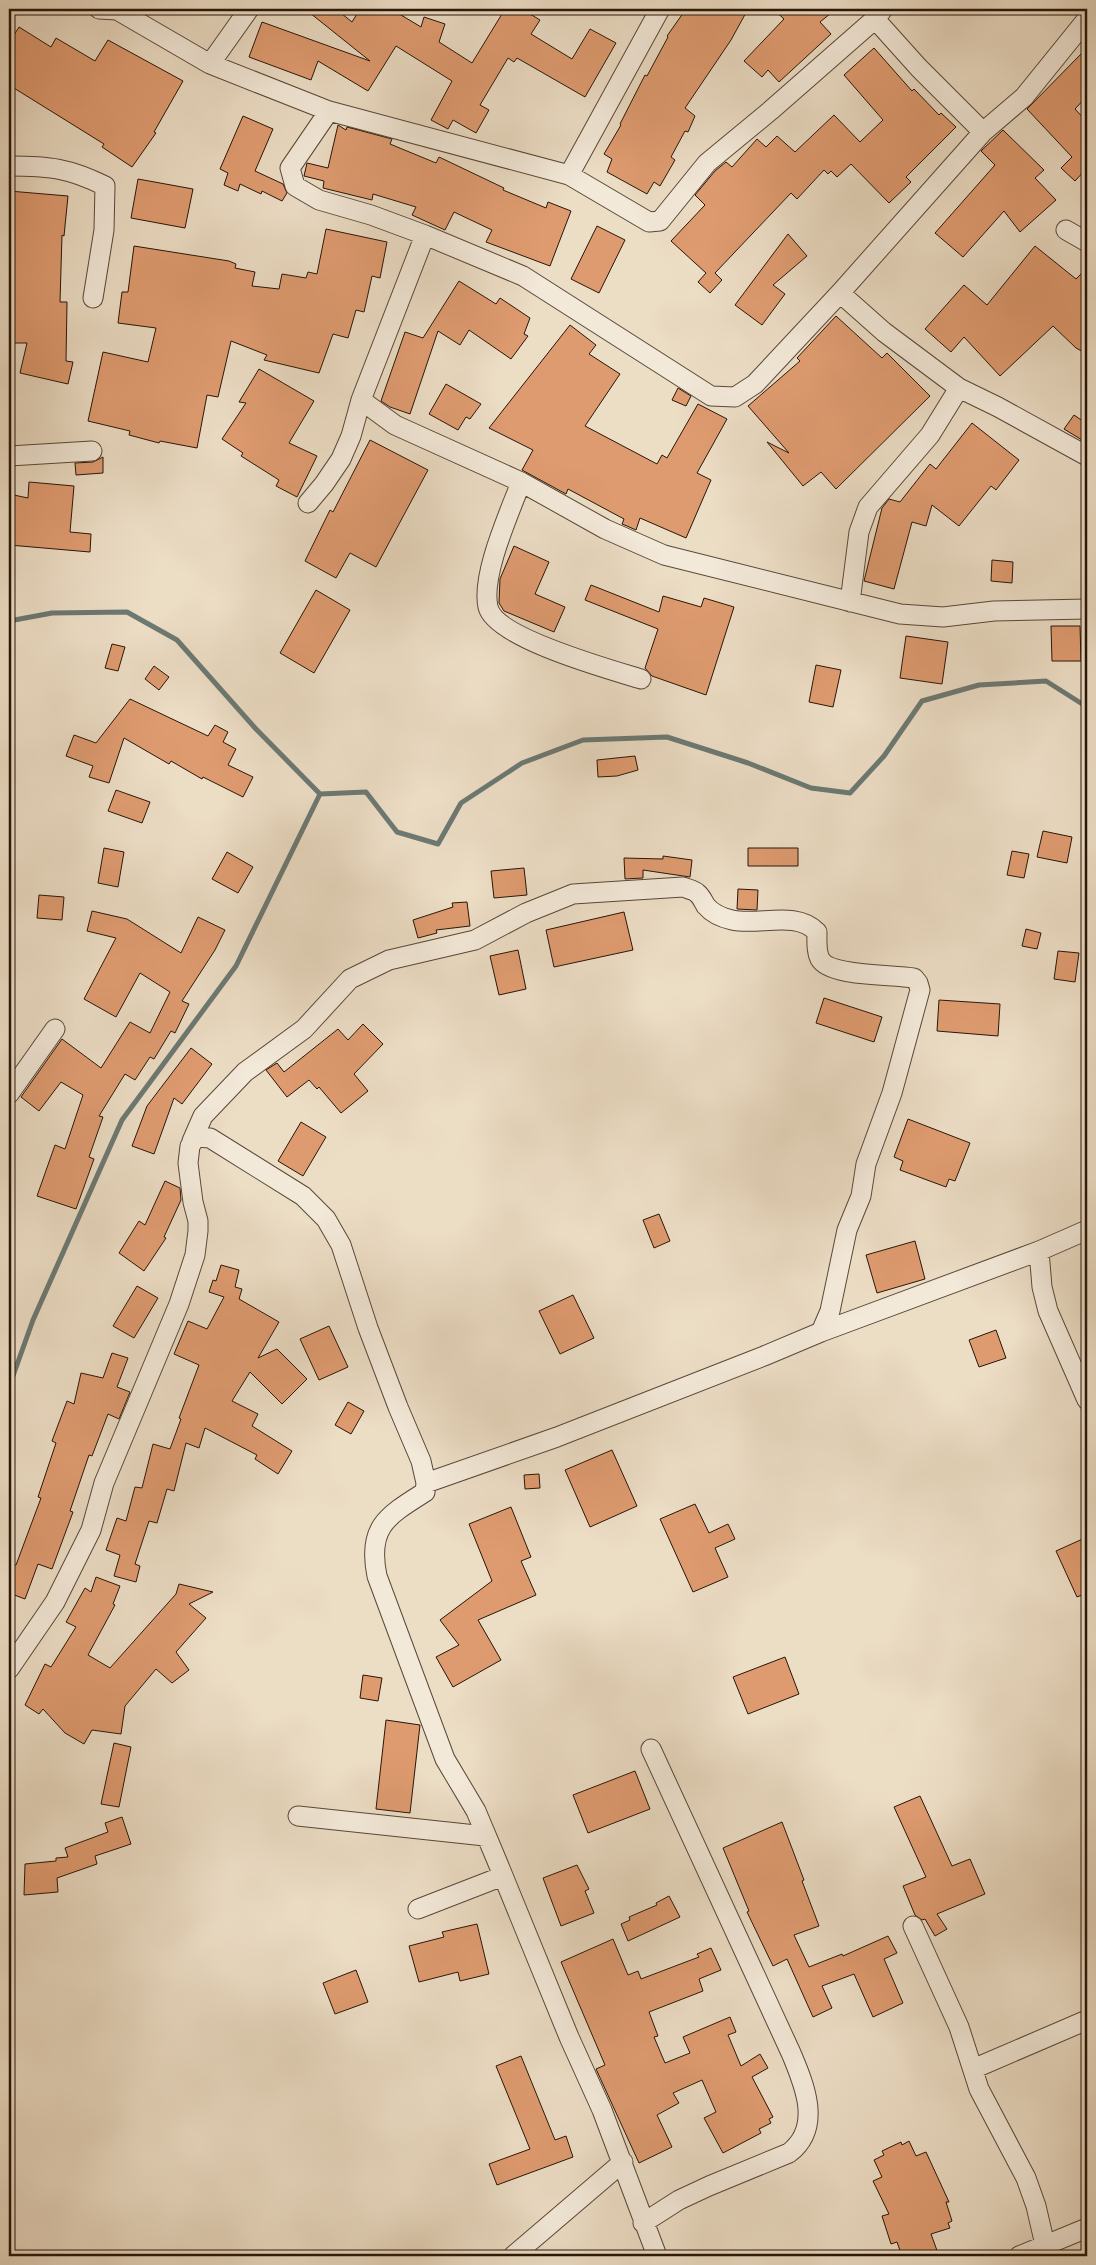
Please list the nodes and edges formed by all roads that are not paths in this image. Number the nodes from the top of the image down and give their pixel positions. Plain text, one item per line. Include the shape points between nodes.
1 (99, 9) edge
2 (249, 9) edge
3 (660, 9) edge
4 (879, 14) edge
5 (1086, 24) edge
6 (210, 64) junction
7 (329, 111) junction
8 (983, 132) junction
9 (9, 166) edge
10 (569, 176) junction
11 (1066, 230) dead end
12 (425, 235) junction
13 (1087, 242) edge
14 (840, 293) junction
15 (94, 298) dead end
16 (959, 388) junction
17 (361, 400) junction
18 (92, 452) dead end
19 (9, 456) edge
20 (1087, 456) edge
21 (521, 482) junction
22 (308, 502) dead end
23 (850, 602) junction
24 (1087, 609) edge
25 (641, 679) dead end
26 (55, 1030) dead end
27 (9, 1094) edge
28 (192, 1141) junction
29 (1087, 1230) edge
30 (1039, 1251) junction
31 (821, 1332) junction
32 (1087, 1400) edge
33 (426, 1483) junction
34 (9, 1669) edge
35 (651, 1749) dead end
36 (298, 1816) dead end
37 (485, 1836) junction
38 (504, 1876) junction
39 (418, 1909) dead end
40 (913, 1926) dead end
41 (1087, 2020) edge
42 (973, 2069) junction
43 (623, 2162) junction
44 (644, 2223) junction
45 (1087, 2228) edge
46 (1046, 2245) junction
47 (513, 2256) edge
48 (657, 2256) edge
49 (1019, 2256) edge

1 - 6 street via 117,10
2 - 6 street
3 - 10 street
4 - 8 street via 919,68
4 - 10 street via 707,163 660,221 650,222
5 - 8 street via 1024,98
6 - 7 street
7 - 10 street
7 - 12 street via 290,168 295,186 319,200
8 - 14 street
9 - 15 street via 51,166 82,174 105,186 104,230
11 - 13 street
12 - 14 street via 523,276 711,396 735,397 755,384
12 - 17 street
14 - 16 street via 884,332
16 - 20 street
16 - 23 street via 930,435 868,507 859,532
17 - 21 street via 395,425
17 - 22 street via 341,459
18 - 19 street
21 - 23 street via 604,529 664,555
21 - 25 street via 489,578 490,614 503,626 552,650
23 - 24 street via 900,614 943,618 994,612
26 - 27 street
28 - 31 street via 203,1116 245,1072 304,1029 350,979 389,960 475,940 526,913 573,894 683,887 696,891 715,914 732,920 799,920 817,932 820,959 831,968 914,978 920,990 892,1093 866,1164 861,1196 847,1230 830,1311
28 - 33 street via 196,1137 210,1138 303,1196 326,1219 341,1245 371,1337 422,1461
28 - 34 street via 188,1163 198,1232 195,1254 179,1304 104,1483 91,1530 55,1602
29 - 30 street
30 - 31 street
30 - 32 street via 1048,1311
31 - 33 street via 557,1437
33 - 37 street via 425,1492 396,1510 380,1528 374,1540 374,1562 445,1759 476,1811
35 - 44 street via 791,2052 804,2084 808,2124 799,2145 789,2152 694,2193
36 - 37 street
37 - 38 street
38 - 39 street
38 - 43 street
40 - 42 street via 959,2027
41 - 42 street
42 - 46 street via 993,2118 1026,2178
43 - 44 street
43 - 47 street
44 - 48 street
45 - 46 street
46 - 49 street

